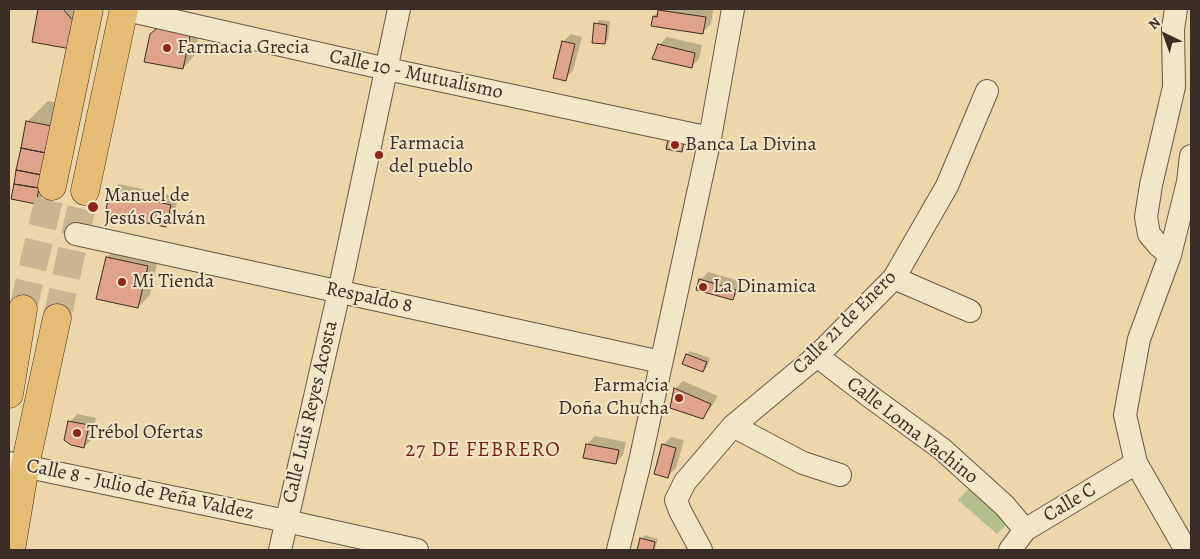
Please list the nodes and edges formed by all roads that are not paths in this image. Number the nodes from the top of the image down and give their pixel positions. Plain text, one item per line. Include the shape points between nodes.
1 (90, 9) edge
2 (123, 9) edge
3 (399, 9) edge
4 (733, 9) edge
5 (1176, 9) edge
6 (387, 69) junction
7 (987, 91) dead end
8 (710, 138) junction
9 (1191, 156) edge
10 (52, 186) tunnel mouth
11 (85, 191) tunnel mouth
12 (76, 234) dead end
13 (1170, 255) junction
14 (894, 278) junction
15 (339, 292) junction
16 (23, 309) tunnel mouth
17 (970, 311) dead end
18 (57, 318) tunnel mouth
19 (818, 356) junction
20 (661, 362) junction
21 (9, 394) edge
22 (733, 426) junction
23 (1136, 463) junction
24 (17, 464) edge
25 (840, 475) dead end
26 (286, 521) junction
27 (1025, 530) junction
28 (12, 550) edge
29 (280, 550) edge
30 (417, 550) edge
31 (618, 550) edge
32 (701, 550) edge
33 (1010, 550) edge
34 (1186, 550) edge

1 - 10 main road
2 - 6 street, Calle 10 - Mutualismo
2 - 11 main road
3 - 6 street, Calle Luis Reyes Acosta
4 - 8 street
5 - 13 street via 1174,87 1146,218 1149,234
6 - 8 street, Calle 10 - Mutualismo
6 - 15 street, Calle Luis Reyes Acosta
7 - 14 street, Calle 21 de Enero via 947,186
8 - 20 street
9 - 13 street
12 - 15 street, Respaldo 8
13 - 23 street via 1139,339 1124,415
14 - 17 street
14 - 19 street, Calle 21 de Enero
15 - 20 street, Respaldo 8
15 - 26 street, Calle Luis Reyes Acosta
16 - 21 main road
18 - 24 main road
19 - 22 street, Calle 21 de Enero
19 - 27 street, Calle Loma Vachino via 942,449 1005,506
20 - 31 street
22 - 25 street via 802,463
22 - 32 street, Calle 21 de Enero via 685,482 676,500
23 - 27 street, Calle C
23 - 34 street
24 - 26 street, Calle 8 - Julio de Peña Valdez
24 - 28 main road
26 - 29 street, Calle Luis Reyes Acosta
26 - 30 street, Calle 8 - Julio de Peña Valdez
27 - 33 street, Calle C

